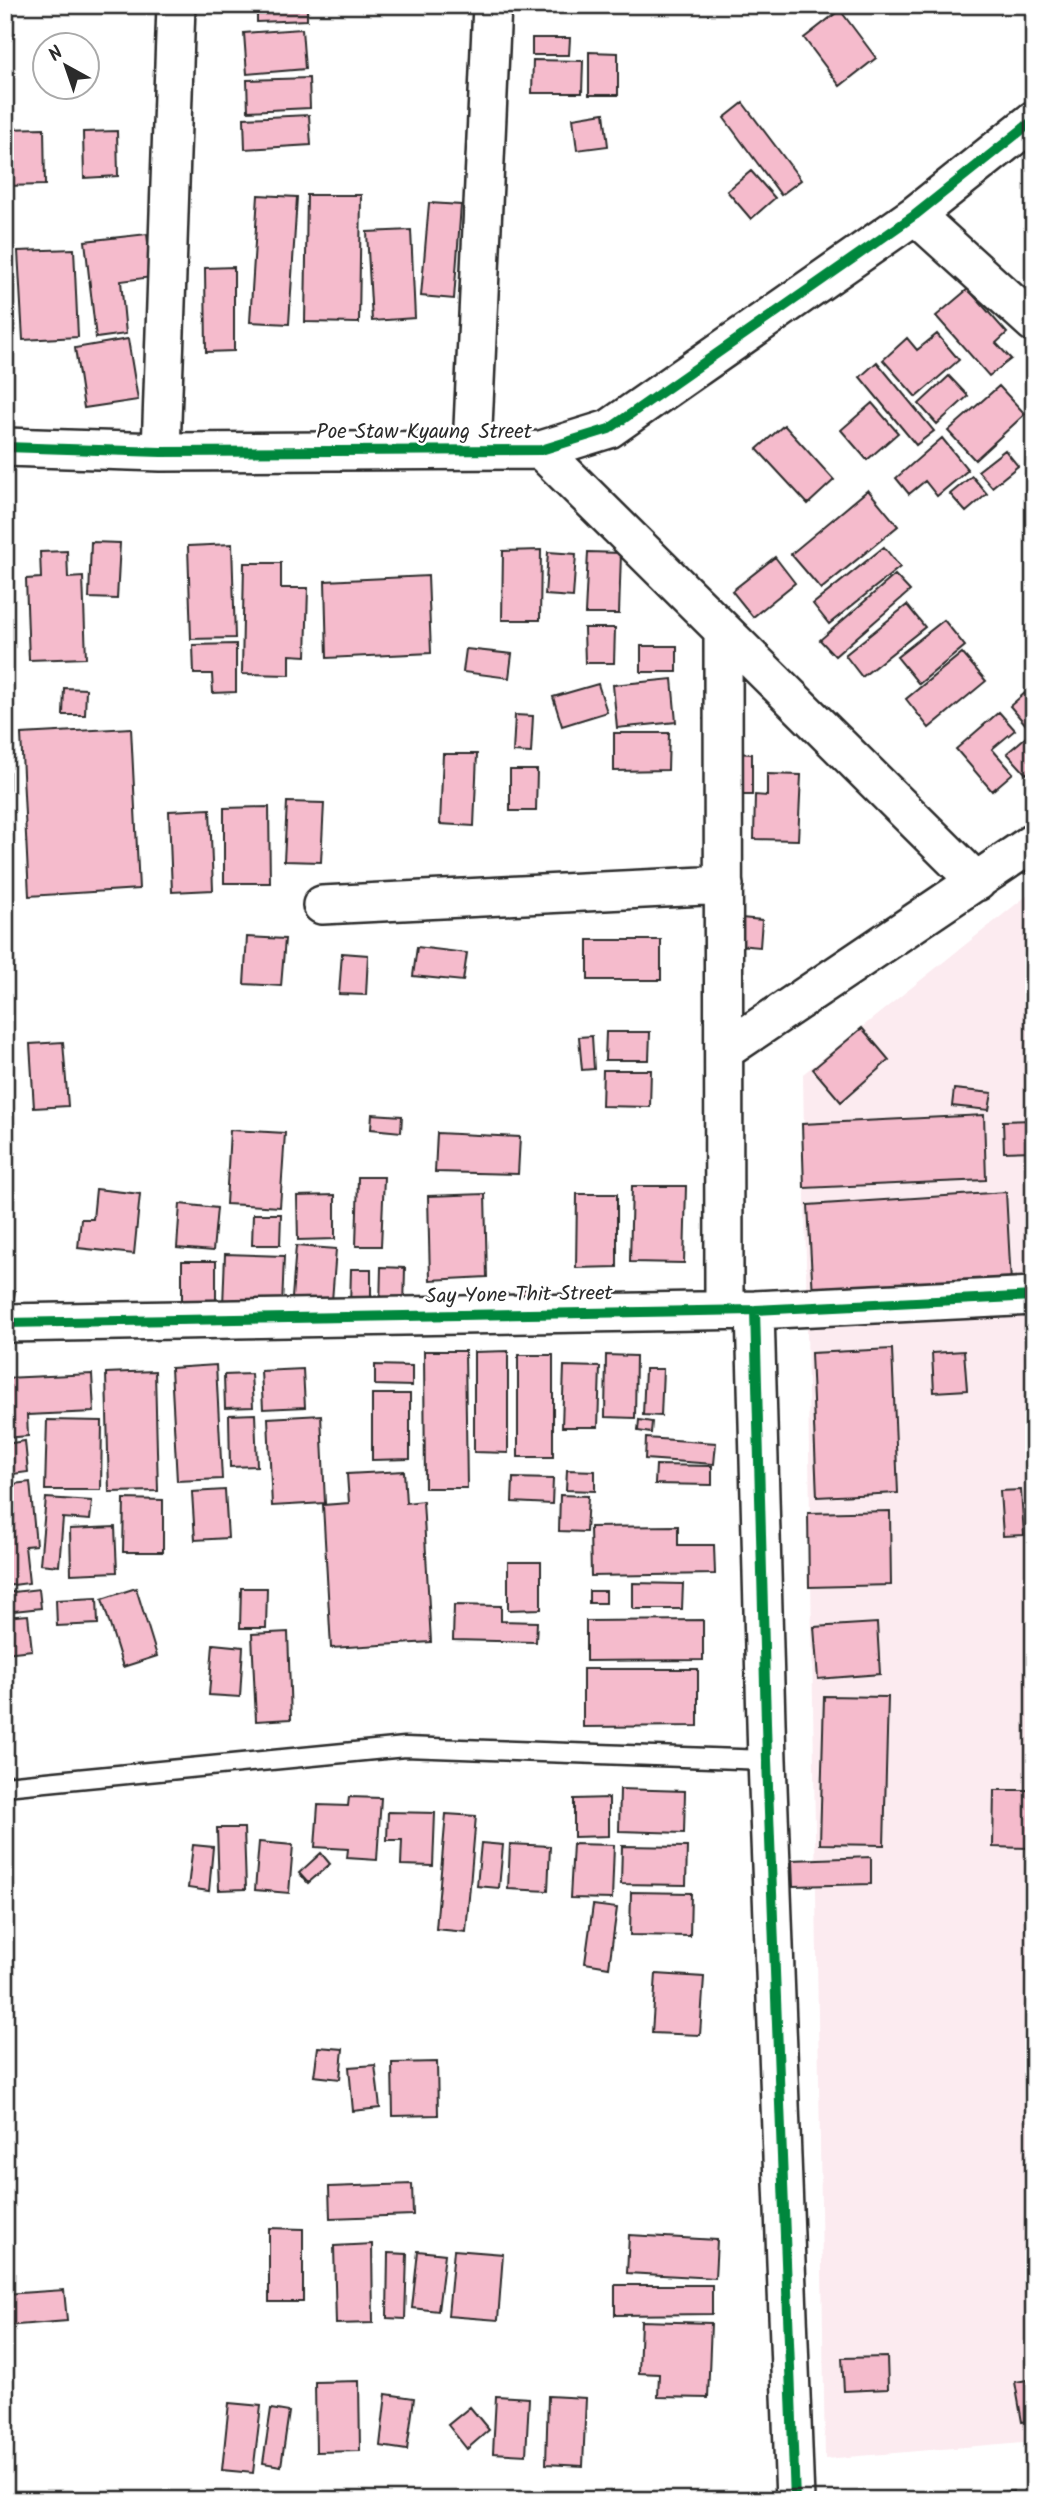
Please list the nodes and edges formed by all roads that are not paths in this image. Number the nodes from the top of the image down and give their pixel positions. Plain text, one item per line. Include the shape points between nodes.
1 (176, 5) edge
2 (492, 5) edge
3 (1034, 120) edge
4 (915, 215) junction
5 (1034, 323) edge
6 (5, 447) edge
7 (472, 449) junction
8 (541, 450) junction
9 (161, 452) junction
10 (723, 631) junction
11 (1034, 842) edge
12 (977, 882) junction
13 (724, 885) junction
14 (322, 905) dead end
15 (724, 1052) junction
16 (1034, 1296) edge
17 (739, 1310) junction
18 (5, 1323) edge
19 (766, 1760) junction
20 (5, 1786) edge
21 (795, 2500) edge

1 - 9 street
2 - 7 street
3 - 4 street, Poe Staw Kyaung Street
4 - 5 street
4 - 8 street, Poe Staw Kyaung Street via 609,429
6 - 9 street, Poe Staw Kyaung Street
7 - 8 street, Poe Staw Kyaung Street
7 - 9 street, Poe Staw Kyaung Street
8 - 10 street
10 - 12 street
10 - 13 street
11 - 12 street
12 - 15 street
13 - 14 street
13 - 15 street
15 - 17 street
16 - 17 street, Say Yone Thit Street
17 - 18 street, Say Yone Thit Street
17 - 19 street
19 - 20 lane via 405,1747
19 - 21 street

